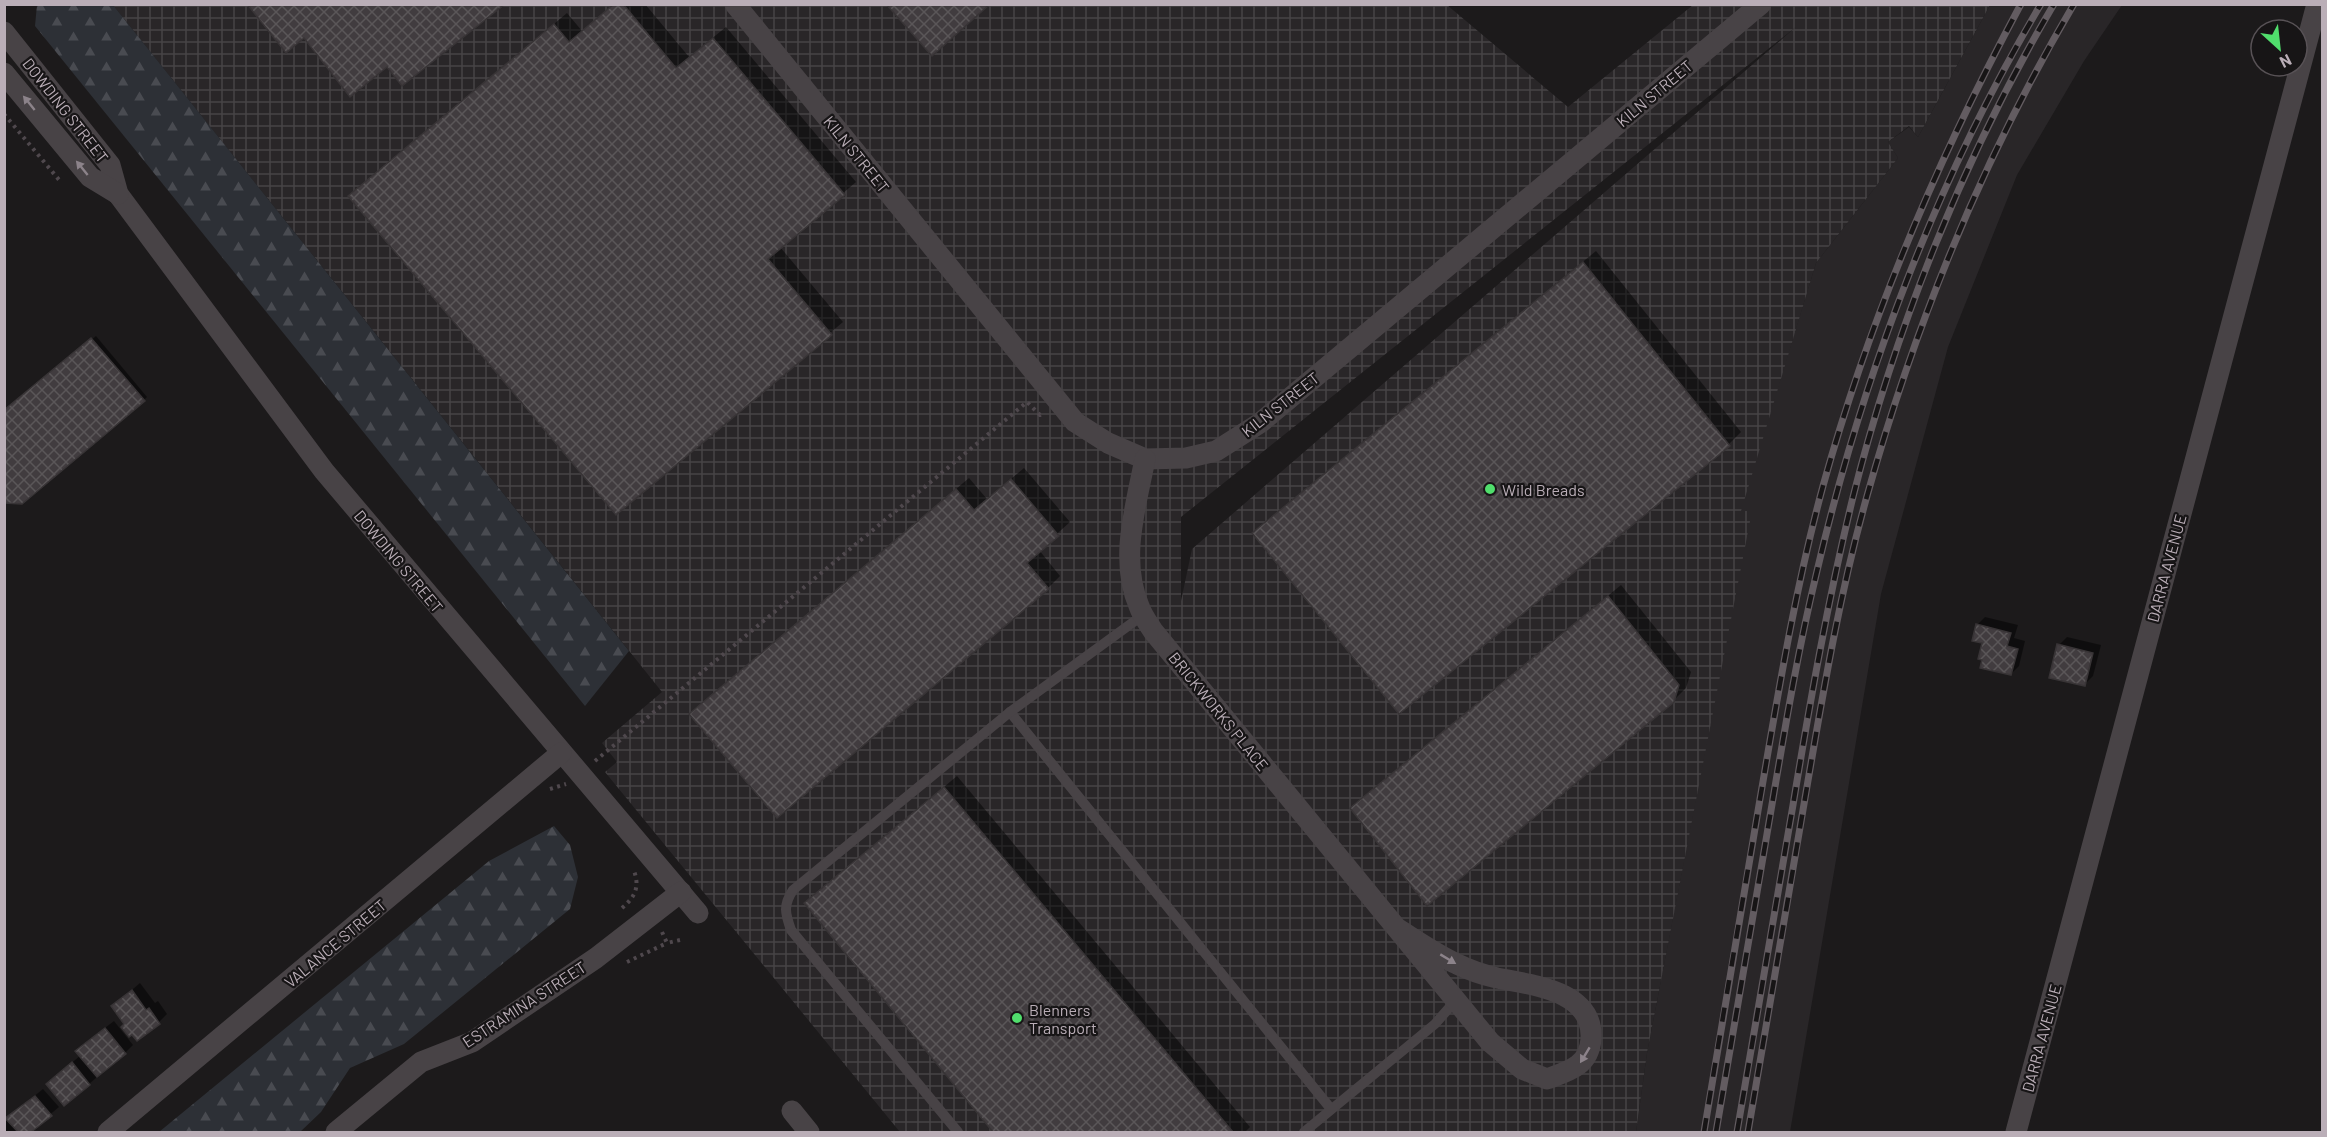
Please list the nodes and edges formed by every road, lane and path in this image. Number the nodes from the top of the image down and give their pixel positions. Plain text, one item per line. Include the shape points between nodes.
1 (735, 4) edge
2 (1761, 4) edge
3 (2317, 4) edge
4 (4, 32) edge
5 (4, 73) edge
6 (4, 114) edge
7 (60, 182) dead end
8 (118, 194) junction
9 (1058, 401) junction
10 (1145, 459) junction
11 (1143, 615) junction
12 (1010, 712) junction
13 (561, 753) junction
14 (579, 774) junction
15 (633, 870) dead end
16 (681, 892) junction
17 (622, 908) dead end
18 (698, 913) dead end
19 (1398, 929) junction
20 (1456, 1000) junction
21 (1331, 1109) junction
22 (792, 1111) dead end
23 (108, 1132) edge
24 (336, 1132) edge
25 (809, 1132) edge
26 (958, 1132) edge
27 (1304, 1132) edge
28 (2016, 1132) edge

1 - 9 street, KILN STREET
2 - 10 street, KILN STREET via 1260,423 1216,451 1185,458
3 - 28 street, DARRA AVENUE
4 - 8 street, DOWDING STREET via 110,165
8 -> 5 street, DOWDING STREET via 90,177
6 - 7 path
8 - 13 street, DOWDING STREET via 324,471
9 - 10 street, KILN STREET via 1075,422 1108,443
9 - 14 path via 1040,415 1028,402
10 - 11 street, BRICKWORKS PLACE via 1129,549 1132,582
11 - 12 lane
11 - 19 street, BRICKWORKS PLACE
12 - 21 lane
12 - 26 lane via 793,890 785,902 791,930
13 - 14 street, DOWDING STREET
13 - 23 street, VALANCE STREET
14 - 16 street, DOWDING STREET
15 - 17 path via 637,886
16 - 18 street, DOWDING STREET
16 - 24 street, ESTRAMINA STREET via 596,958 472,1042 421,1062
19 - 20 street, BRICKWORKS PLACE
19 -> 20 street, BRICKWORKS PLACE via 1456,964 1561,993 1581,1008 1592,1028 1590,1047 1577,1067 1547,1079 1522,1069 1490,1042
20 - 21 lane via 1435,1024
21 - 27 lane
22 - 25 street

